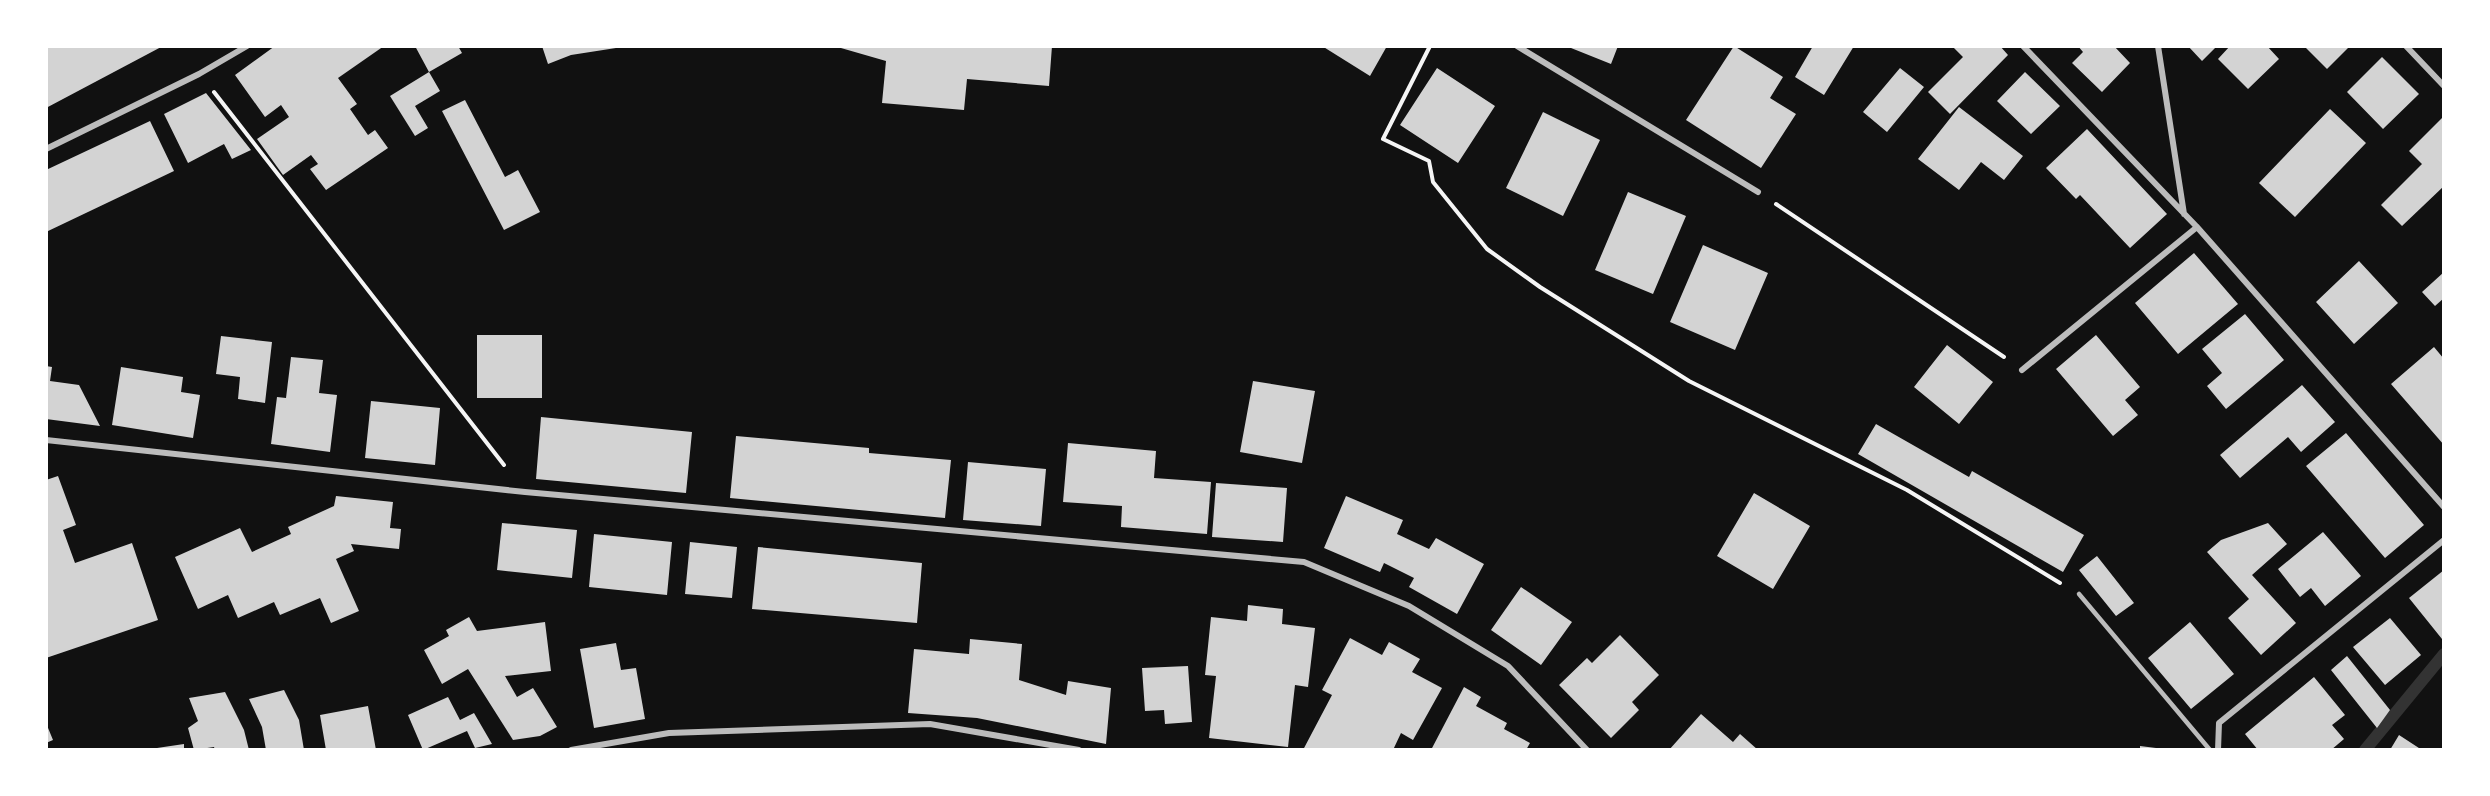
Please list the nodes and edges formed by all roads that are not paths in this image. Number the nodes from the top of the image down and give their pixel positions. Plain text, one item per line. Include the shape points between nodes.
1 (247, 46) edge
2 (1517, 46) edge
3 (2023, 46) edge
4 (2158, 46) edge
5 (2406, 46) edge
6 (2444, 86) edge
7 (46, 149) edge
8 (1758, 192) road end
9 (2184, 214) junction
10 (2197, 227) junction
11 (2022, 369) road end
12 (46, 440) edge
13 (2444, 507) edge
14 (2444, 540) edge
15 (2079, 594) road end
16 (571, 750) edge
17 (1079, 750) edge
18 (1587, 750) edge
19 (2210, 750) edge
20 (2218, 750) edge

1 - 7 street via 199,74
2 - 8 street
3 - 9 street
4 - 9 street
5 - 6 street
9 - 10 street
10 - 11 street
10 - 13 street
12 - 18 street via 525,492 1304,562 1409,606 1508,666
14 - 20 street via 2218,723
15 - 19 lane
16 - 17 street via 669,733 930,724

